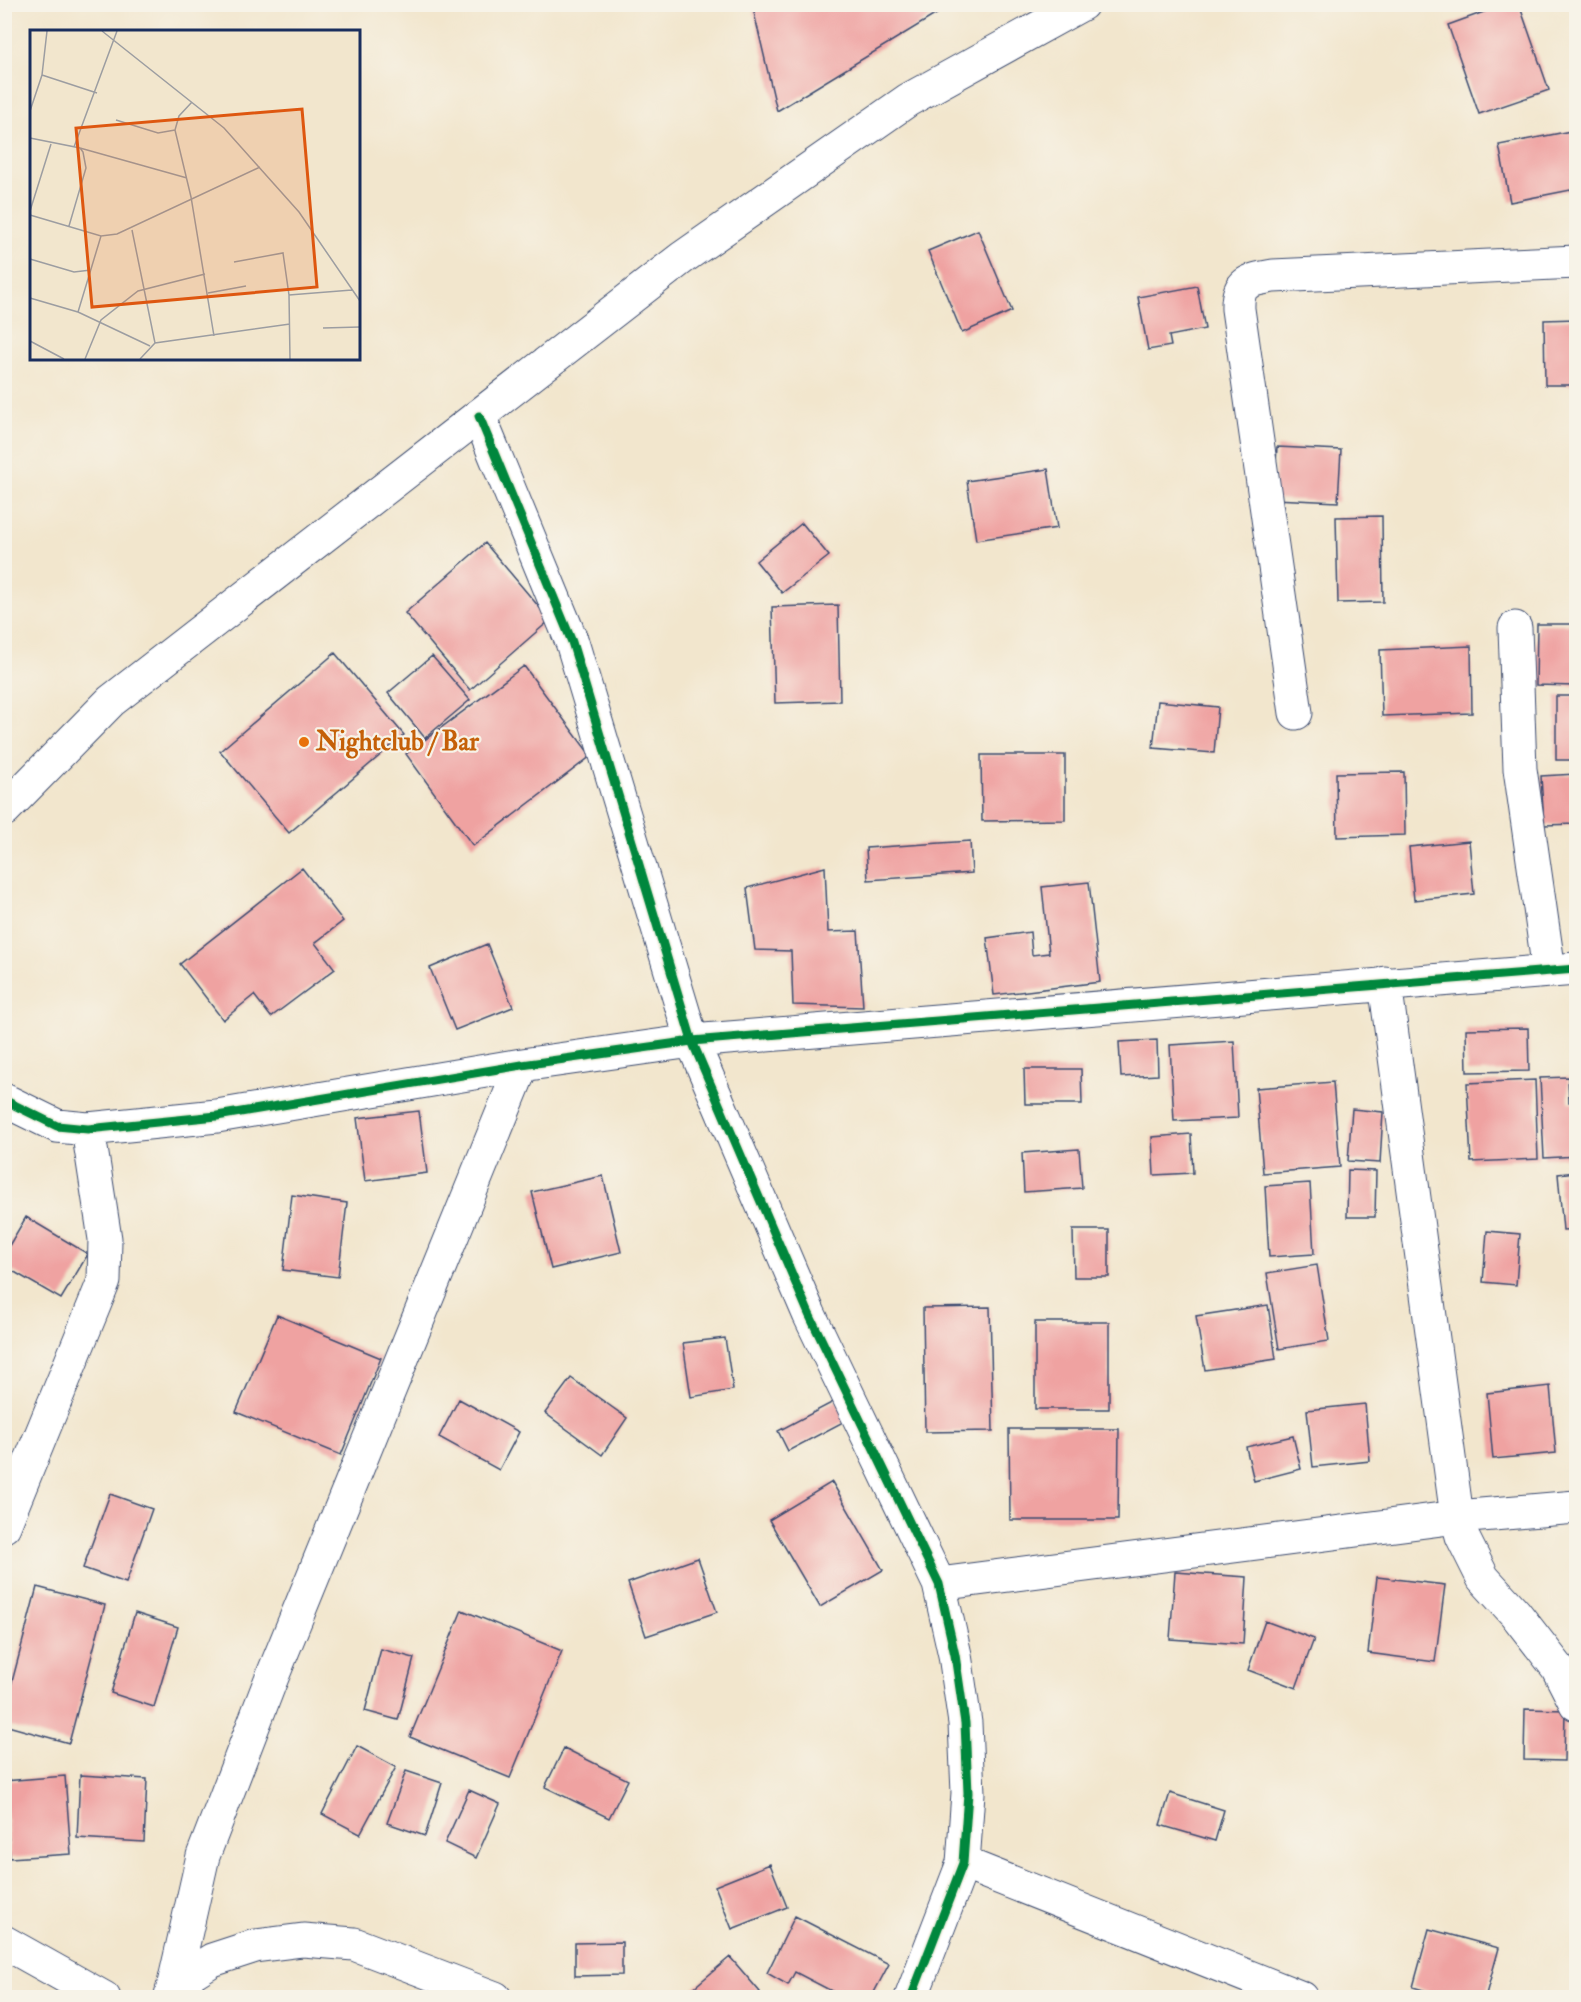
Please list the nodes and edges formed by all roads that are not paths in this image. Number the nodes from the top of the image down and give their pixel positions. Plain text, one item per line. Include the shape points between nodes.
1 (1082, 4) edge
2 (1576, 262) edge
3 (480, 416) junction
4 (1515, 628) dead end
5 (1296, 714) dead end
6 (4, 810) edge
7 (1563, 970) edge
8 (1385, 983) junction
9 (692, 1041) junction
10 (522, 1065) junction
11 (4, 1100) edge
12 (88, 1129) junction
13 (1576, 1507) edge
14 (1457, 1517) junction
15 (4, 1526) edge
16 (939, 1584) junction
17 (1576, 1704) edge
18 (963, 1863) junction
19 (4, 1942) edge
20 (1259, 1988) edge
21 (172, 1991) edge
22 (104, 1998) edge
23 (495, 1998) edge
24 (911, 1998) edge
25 (1302, 1998) edge

1 - 3 street via 908,100 682,258
2 - 5 street via 1273,276 1245,283 1238,309
3 - 6 street via 111,701
3 - 9 street via 572,642
4 - 7 street via 1520,769
7 - 8 street
8 - 9 street
8 - 14 street
9 - 10 street
9 - 16 street via 809,1314
10 - 12 street via 217,1116
10 - 21 street via 283,1649 203,1856
11 - 12 street via 57,1126
12 - 15 street via 105,1239 104,1281
13 - 14 street
14 - 16 street
14 - 17 street via 1483,1578 1557,1667
16 - 18 street via 965,1723 968,1793
18 - 20 street
18 - 24 street
19 - 22 street
20 - 25 street
21 - 23 street via 212,1960 255,1946 303,1940 354,1944

